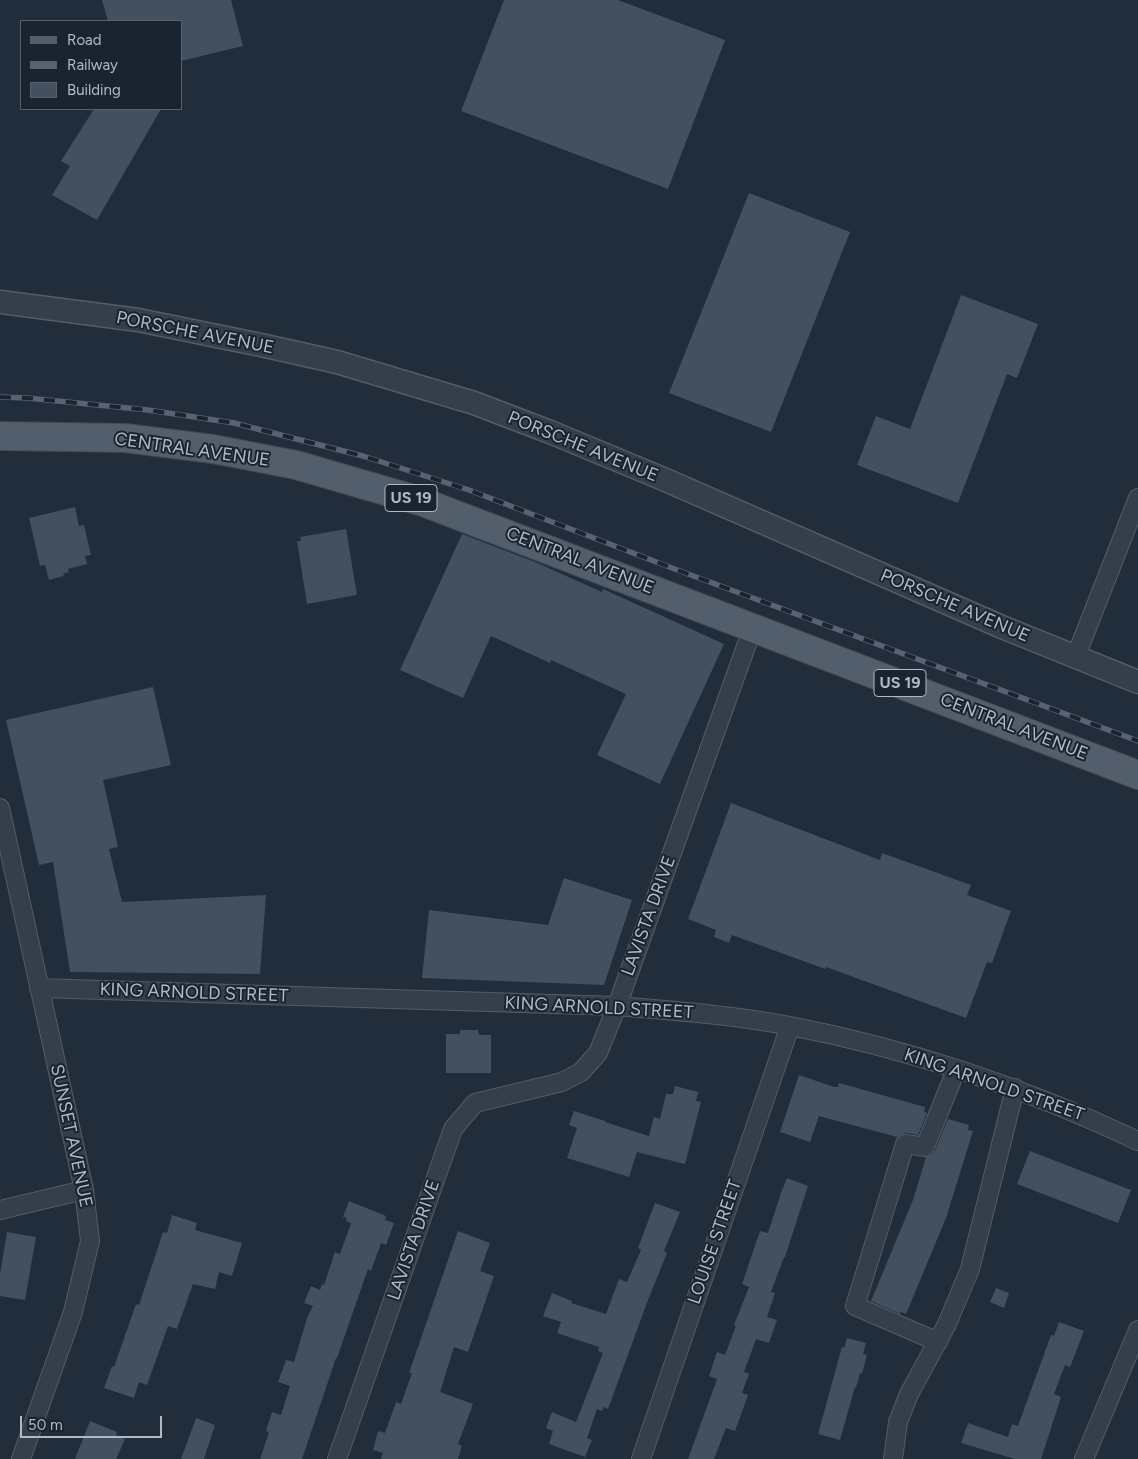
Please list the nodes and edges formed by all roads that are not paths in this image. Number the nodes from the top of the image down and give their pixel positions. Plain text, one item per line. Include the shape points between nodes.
1 (0, 302) edge
2 (0, 436) edge
3 (1138, 498) edge
4 (753, 627) junction
5 (1076, 656) junction
6 (1138, 682) edge
7 (1138, 775) edge
8 (0, 808) edge
9 (39, 988) junction
10 (617, 1006) junction
11 (790, 1026) junction
12 (956, 1070) junction
13 (1015, 1088) junction
14 (1138, 1141) edge
15 (84, 1190) junction
16 (0, 1210) edge
17 (1138, 1330) edge
18 (938, 1342) junction
19 (21, 1459) edge
20 (337, 1459) edge
21 (641, 1459) edge
22 (893, 1459) edge
23 (1084, 1459) edge

1 - 5 street, PORSCHE AVENUE via 138,320 261,345 337,362 474,403 661,478 1002,627
2 - 4 main road, CENTRAL AVENUE / US 19 via 125,438 213,448 296,464 420,501
3 - 5 street
4 - 7 main road, CENTRAL AVENUE / US 19
4 - 10 street, LAVISTA DRIVE
5 - 6 street, PORSCHE AVENUE
8 - 9 street, SUNSET AVENUE
9 - 10 street, KING ARNOLD STREET
9 - 15 street, SUNSET AVENUE
10 - 11 street, KING ARNOLD STREET via 708,1013
10 - 20 street, LAVISTA DRIVE via 598,1053 581,1072 562,1082 475,1103 453,1129
11 - 12 street, KING ARNOLD STREET via 892,1050
11 - 21 street, LOUISE STREET
12 - 13 street, KING ARNOLD STREET
12 - 18 street via 925,1147 905,1144 855,1306
13 - 14 street, KING ARNOLD STREET
13 - 18 street via 970,1270
15 - 16 street
15 - 19 street, SUNSET AVENUE via 90,1241 73,1312
17 - 23 street
18 - 22 street via 909,1394 898,1422

